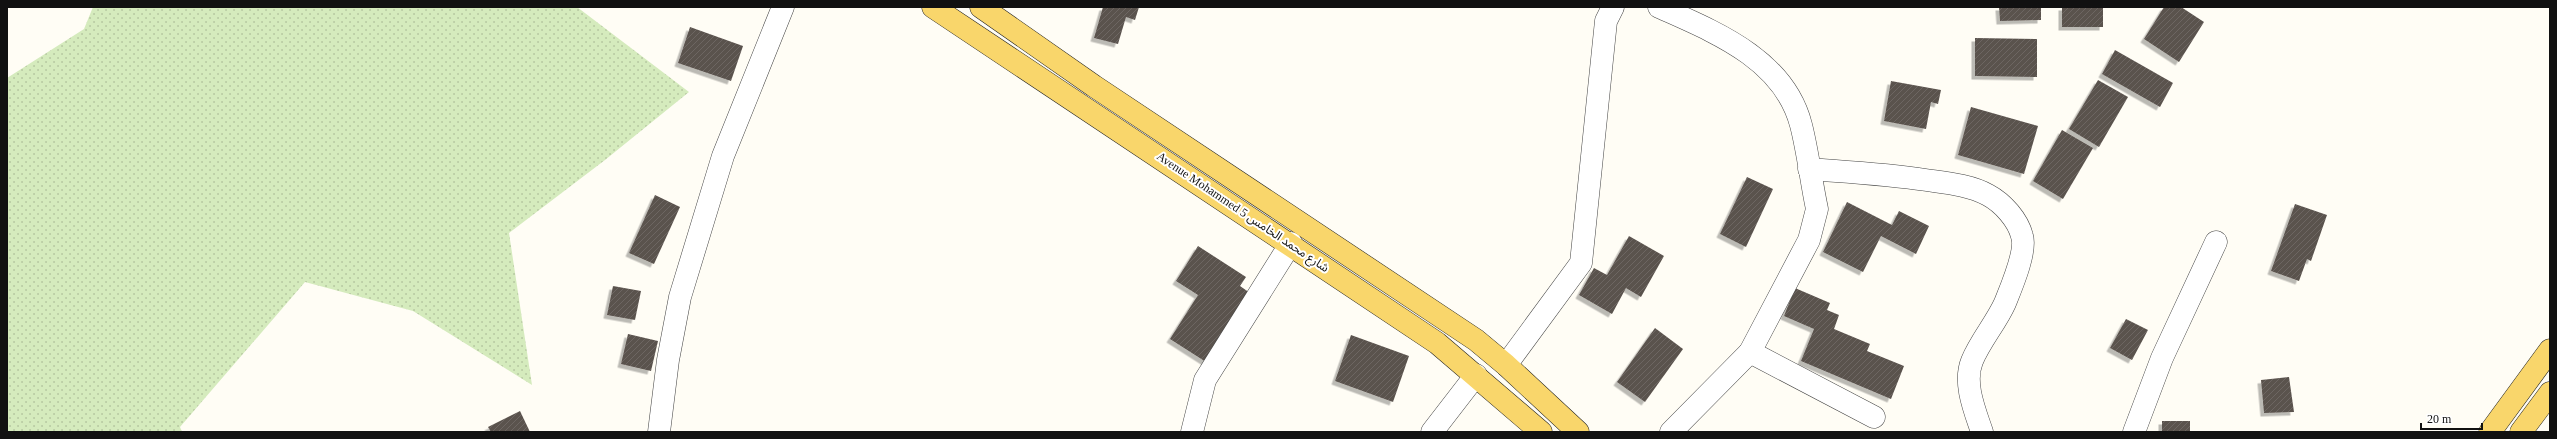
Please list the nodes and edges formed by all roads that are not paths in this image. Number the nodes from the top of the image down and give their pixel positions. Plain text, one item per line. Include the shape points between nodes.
1 (933, 7) edge
2 (981, 7) edge
3 (1613, 7) edge
4 (1659, 7) edge
5 (783, 9) edge
6 (1809, 170) junction
7 (2216, 242) dead end
8 (1291, 243) junction
9 (2550, 350) edge
10 (1750, 352) junction
11 (1506, 365) junction
12 (1476, 375) junction
13 (2550, 393) edge
14 (1874, 417) dead end
15 (659, 432) edge
16 (1192, 432) edge
17 (1432, 432) edge
18 (1541, 432) edge
19 (1578, 432) edge
20 (1671, 432) edge
21 (1982, 432) edge
22 (2134, 432) edge
23 (2490, 432) edge
24 (2521, 432) edge

1 - 8 main road, Avenue Mohammed 5 شارع محمد الخامس
2 - 11 main road, Avenue Mohammed 5 شارع محمد الخامس via 1094,86 1441,316
3 - 11 street via 1606,21 1580,263
4 - 6 street via 1717,33 1760,61 1780,80 1790,95 1799,120
5 - 15 street via 723,156 680,296 668,360
6 - 10 street via 1817,209 1809,240
6 - 21 street via 1880,173 1948,183 1976,190 1995,200 2016,222 2023,237 2022,252 2014,278 2004,304 1972,361 1969,372 1973,402
7 - 22 street via 2162,358
8 - 12 main road, Avenue Mohammed 5 شارع محمد الخامس via 1437,343
8 - 16 street via 1205,380
9 - 23 main road
10 - 14 street
10 - 20 street
11 - 19 main road, Avenue Mohammed 5 شارع محمد الخامس
12 - 17 street
12 - 18 main road, Avenue Mohammed 5 شارع محمد الخامس
13 - 24 main road

